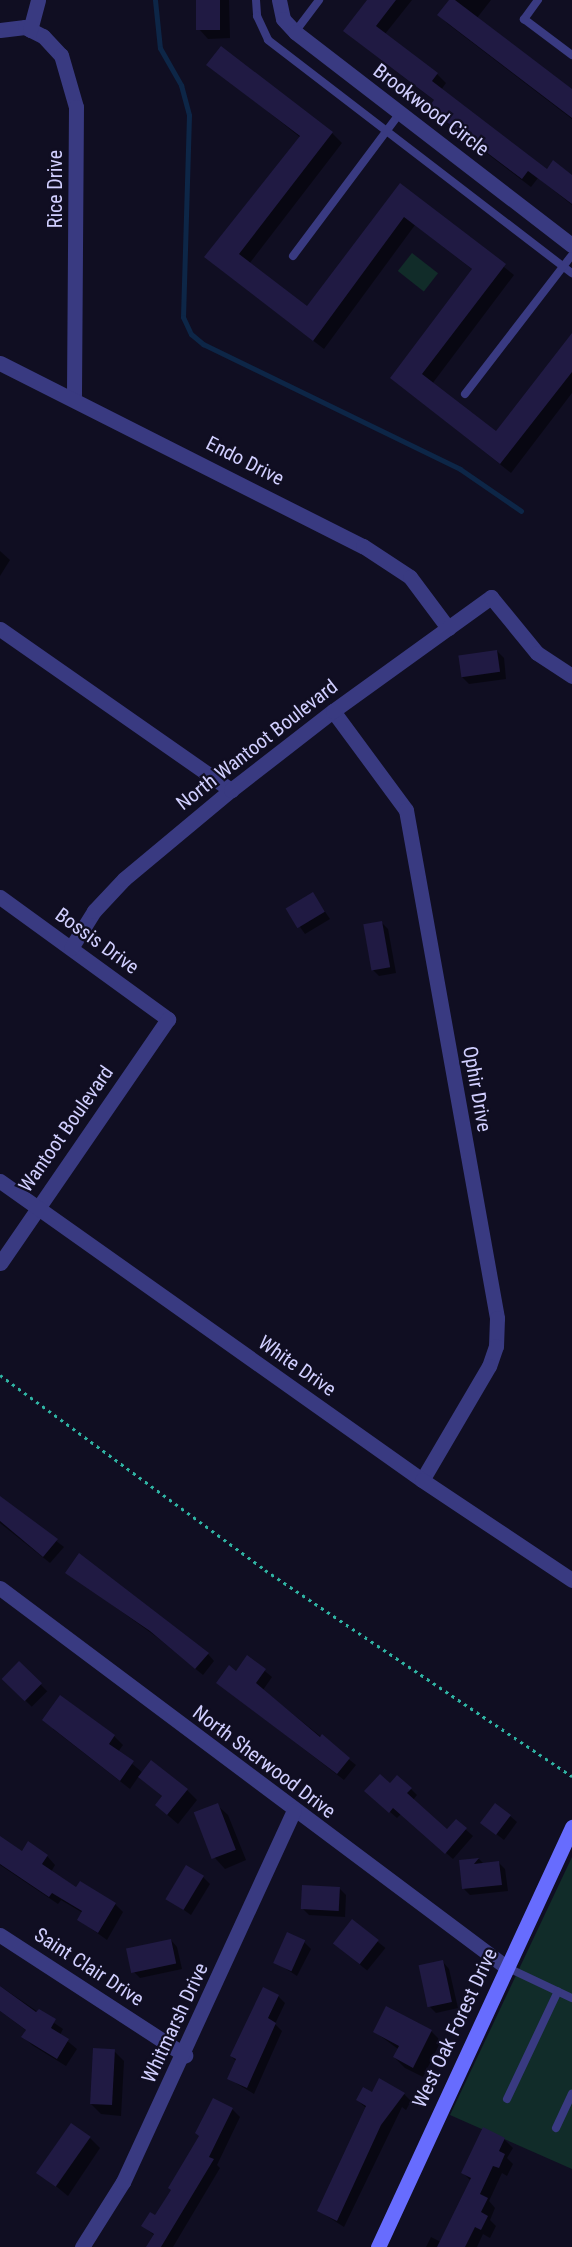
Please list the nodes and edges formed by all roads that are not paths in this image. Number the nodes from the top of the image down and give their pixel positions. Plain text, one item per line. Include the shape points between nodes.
1 (38, 0) edge
2 (256, 0) edge
3 (279, 0) edge
4 (320, 0) edge
5 (538, 0) edge
6 (0, 30) edge
7 (30, 30) junction
8 (295, 32) junction
9 (572, 55) edge
10 (400, 112) junction
11 (386, 131) junction
12 (572, 244) edge
13 (572, 255) edge
14 (293, 256) dead end
15 (563, 267) junction
16 (572, 273) edge
17 (0, 363) edge
18 (465, 394) dead end
19 (74, 397) junction
20 (448, 628) junction
21 (0, 629) edge
22 (572, 676) edge
23 (333, 711) junction
24 (231, 790) junction
25 (0, 897) edge
26 (71, 948) junction
27 (168, 1019) joint
28 (0, 1181) edge
29 (37, 1208) junction
30 (0, 1263) edge
31 (422, 1480) junction
32 (572, 1580) edge
33 (0, 1588) edge
34 (294, 1811) junction
35 (572, 1827) edge
36 (0, 1935) edge
37 (506, 1967) junction
38 (558, 1991) junction
39 (572, 1998) edge
40 (185, 2055) junction
41 (572, 2094) edge
42 (507, 2099) dead end
43 (556, 2128) dead end
44 (82, 2247) edge
45 (378, 2247) edge

1 - 7 street
2 - 11 lane via 257,16 268,40
3 - 8 street, Brookwood Circle via 283,19
4 - 8 lane
5 - 9 lane via 524,19
6 - 7 street
7 - 19 street, Rice Drive via 43,36 61,54 76,107
8 - 10 street, Brookwood Circle
10 - 11 lane
10 - 12 street, Brookwood Circle
11 - 14 lane
11 - 15 lane
13 - 15 lane
15 - 16 lane
15 - 18 lane
17 - 19 street, Endo Drive
19 - 20 street, Endo Drive via 395,565 410,577
20 - 22 street, North Wantoot Boulevard via 491,597 537,653
20 - 23 street, North Wantoot Boulevard
21 - 24 street
23 - 24 street, North Wantoot Boulevard
23 - 31 street, Ophir Drive via 406,810 497,1318 489,1366
24 - 26 street, North Wantoot Boulevard via 124,879 94,910
25 - 26 street, Bossis Drive
26 - 27 street, Bossis Drive
27 - 29 street, Wantoot Boulevard
28 - 29 street, White Drive
29 - 30 street, Wantoot Boulevard
29 - 31 street, White Drive
31 - 32 street, White Drive
33 - 34 street, North Sherwood Drive
34 - 37 street, North Sherwood Drive
34 - 40 street, Whitmarsh Drive
35 - 37 main road, West Oak Forest Drive
36 - 40 street, Saint Clair Drive
37 - 38 lane
37 - 45 main road, West Oak Forest Drive
38 - 39 lane
38 - 42 lane
40 - 44 street, Whitmarsh Drive via 123,2182
41 - 43 lane

